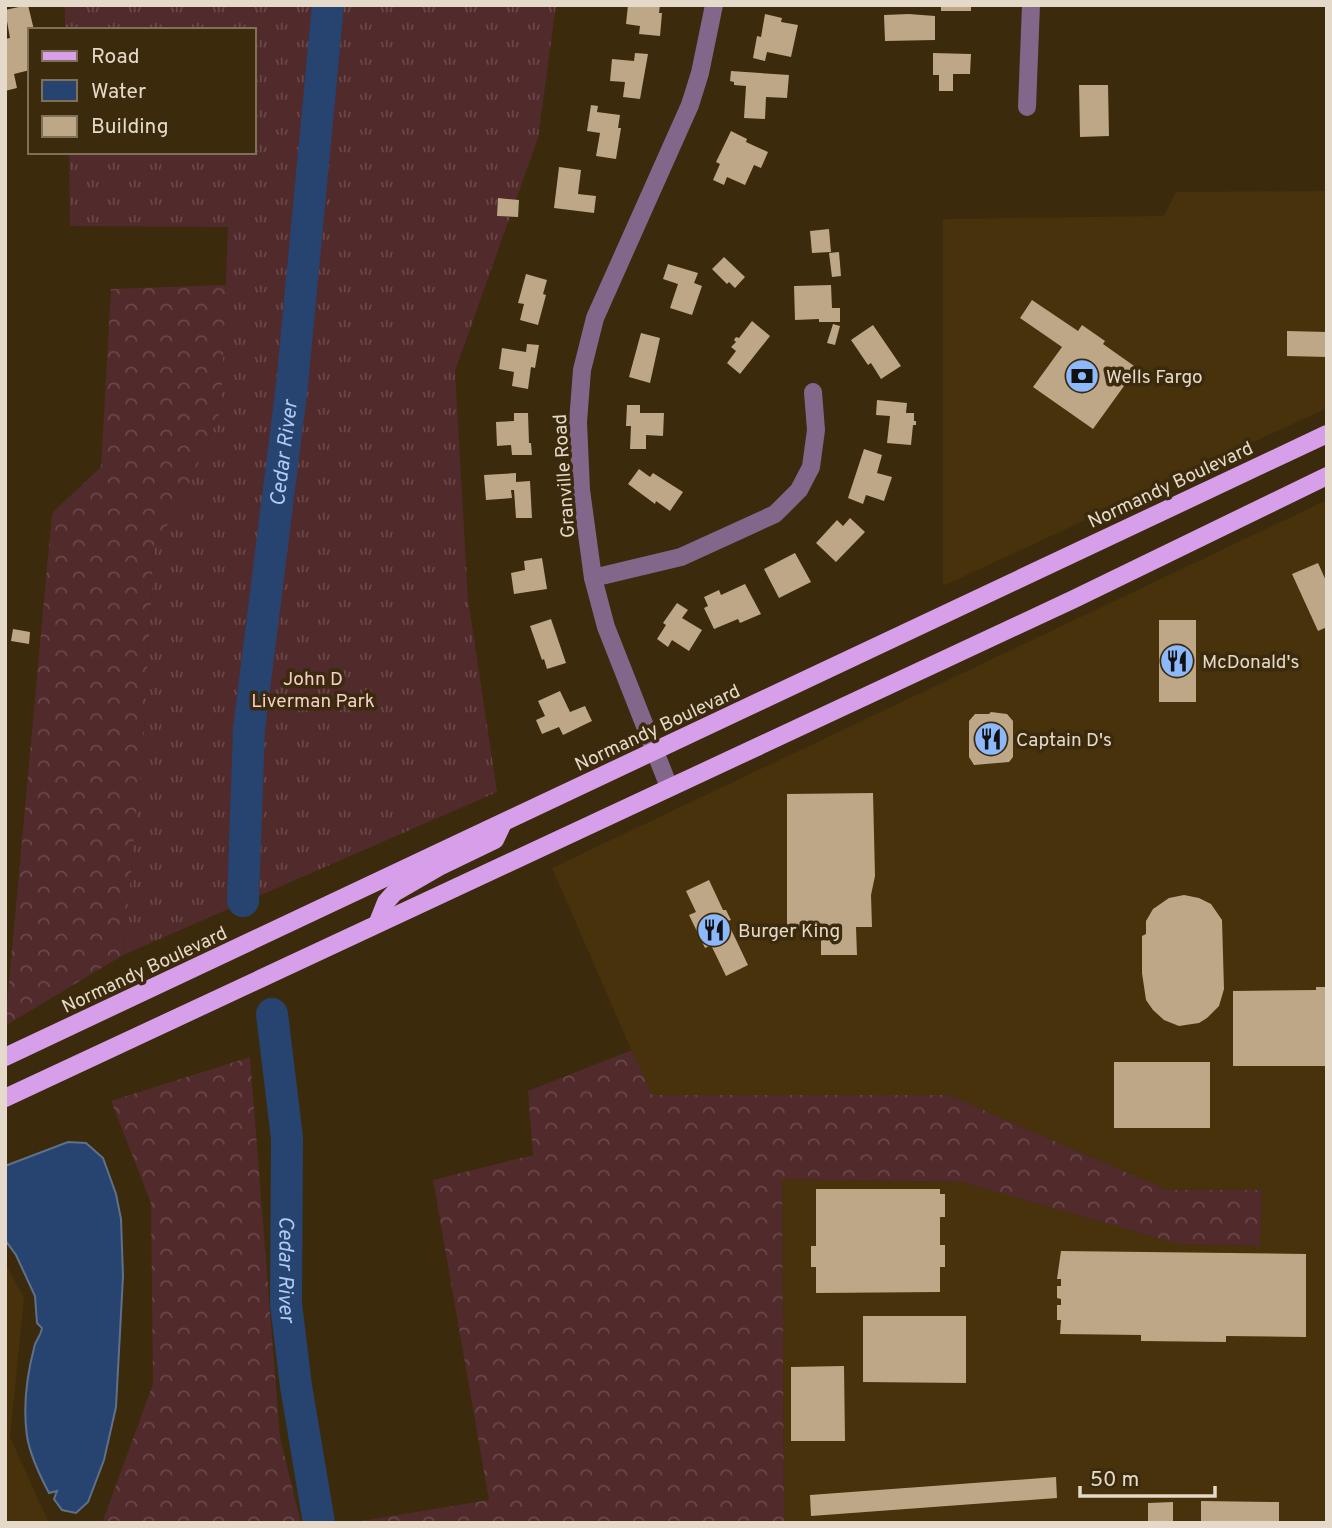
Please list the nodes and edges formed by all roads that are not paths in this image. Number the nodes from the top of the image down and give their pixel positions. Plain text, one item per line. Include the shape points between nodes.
1 (714, 5) edge
2 (1031, 5) edge
3 (1027, 107) dead end
4 (813, 392) dead end
5 (1327, 434) edge
6 (1327, 476) edge
7 (593, 578) junction
8 (655, 752) junction
9 (669, 787) junction
10 (503, 823) junction
11 (378, 922) junction
12 (5, 1057) edge
13 (5, 1098) edge

1 - 7 street, Granville Road via 690,105 595,318 582,370 578,422 581,489
2 - 3 street
4 - 7 street via 816,430 811,467 799,491 775,514 681,557
5 - 8 main road, Normandy Boulevard
6 - 9 main road
7 - 8 street, Granville Road via 606,627
8 - 9 street, Granville Road
8 - 10 main road, Normandy Boulevard
9 - 11 main road
10 - 11 main road via 495,840 394,893
10 - 12 main road, Normandy Boulevard
11 - 13 main road

